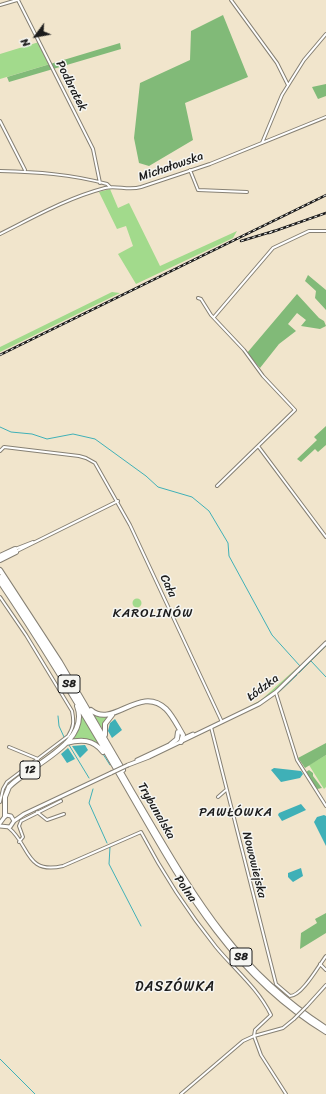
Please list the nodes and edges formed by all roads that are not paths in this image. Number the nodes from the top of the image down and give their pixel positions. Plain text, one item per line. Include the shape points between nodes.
1 (18, 0) edge
2 (231, 0) edge
3 (0, 5) edge
4 (326, 34) edge
5 (289, 85) junction
6 (326, 117) edge
7 (0, 121) edge
8 (262, 143) junction
9 (25, 170) junction
10 (190, 170) junction
11 (0, 171) edge
12 (100, 183) junction
13 (110, 187) junction
14 (247, 192) dead end
15 (326, 231) edge
16 (0, 234) edge
17 (198, 298) dead end
18 (214, 318) junction
19 (258, 446) junction
20 (0, 451) edge
21 (217, 486) dead end
22 (118, 501) junction
23 (326, 536) edge
24 (15, 550) junction
25 (0, 556) edge
26 (0, 560) edge
27 (0, 572) edge
28 (0, 582) edge
29 (0, 597) edge
30 (326, 643) edge
31 (276, 692) junction
32 (71, 693) junction
33 (82, 698) junction
34 (114, 713) junction
35 (222, 722) junction
36 (211, 727) junction
37 (180, 732) junction
38 (201, 732) junction
39 (188, 736) junction
40 (106, 740) junction
41 (182, 740) junction
42 (66, 743) junction
43 (171, 744) junction
44 (10, 747) dead end
45 (38, 759) junction
46 (128, 765) junction
47 (116, 768) junction
48 (226, 790) junction
49 (134, 794) junction
50 (218, 797) dead end
51 (61, 801) dead end
52 (0, 802) edge
53 (326, 806) edge
54 (37, 812) junction
55 (64, 814) dead end
56 (5, 820) edge
57 (10, 827) junction
58 (19, 842) junction
59 (326, 956) edge
60 (320, 964) junction
61 (326, 970) edge
62 (326, 985) edge
63 (326, 1028) edge
64 (326, 1032) edge
65 (254, 1036) junction
66 (180, 1094) edge
67 (286, 1094) edge

1 - 3 street
1 - 12 street, Podbratek via 93,149
2 - 5 street via 277,63
4 - 5 street via 304,60
5 - 8 street via 274,112
6 - 8 street, Michałowska
7 - 9 street
8 - 10 street, Michałowska
9 - 11 street
9 - 12 street
10 - 13 street, Michałowska via 135,189
10 - 14 street via 198,190
12 - 13 street
13 - 16 street, Michałowska via 56,206
15 - 18 street via 310,231 273,248
17 - 18 street
18 - 19 street via 295,410
19 - 21 street
19 - 23 street
20 - 22 street, Cała via 4,447 79,456 91,460
22 - 24 street
22 - 35 street, Cała
24 - 25 highway
24 - 26 highway
27 - 33 highway
27 - 49 highway, Trybunalska / S8
28 - 32 highway, Trybunalska / S8
29 - 45 street via 72,711 73,725 68,736
30 - 31 main road, Łódzka
31 - 35 main road, Łódzka via 254,707
31 - 53 street via 299,763
32 - 42 highway, 12 via 79,712 79,722 75,733
32 - 47 highway, Trybunalska / S8
33 - 34 highway via 96,714 103,716
33 - 40 highway
34 - 37 highway via 137,703 152,702 170,716
34 - 40 highway via 104,725
35 - 36 main road, Łódzka
36 - 38 main road, Łódzka
36 - 48 street, Nowowiejska
37 - 39 highway
37 - 41 highway
37 - 43 highway
38 - 39 main road, Łódzka
38 - 41 main road, Łódzka
39 - 41 main road, Łódzka
40 - 49 highway
41 - 43 main road, Łódzka
41 - 46 main road, Łódzka
42 - 47 highway via 80,740 94,743
42 - 56 highway, 12 via 12,784 6,793
43 - 46 main road, Łódzka
44 - 45 street
45 - 52 street via 6,784
46 - 56 main road, Łódzka, bridge via 24,814
47 - 64 highway, Trybunalska / S8 via 186,888 222,941 271,991
48 - 50 street
48 - 60 street, Nowowiejska via 274,981 288,994 295,995
49 - 63 highway, Trybunalska / S8 via 193,894 231,946 273,989
51 - 54 street
54 - 55 street via 47,820
54 - 58 street via 20,822 23,837
56 - 57 main road
56 - 57 main road
57 - 58 street, Polna
58 - 65 street, Polna via 32,860 41,866 53,868 141,832 176,894 215,946 262,996 271,1015 254,1030
59 - 60 street
60 - 61 street
62 - 65 street, bridge via 294,1019 279,1030
65 - 66 street, Polna via 243,1041
65 - 67 street via 259,1050

